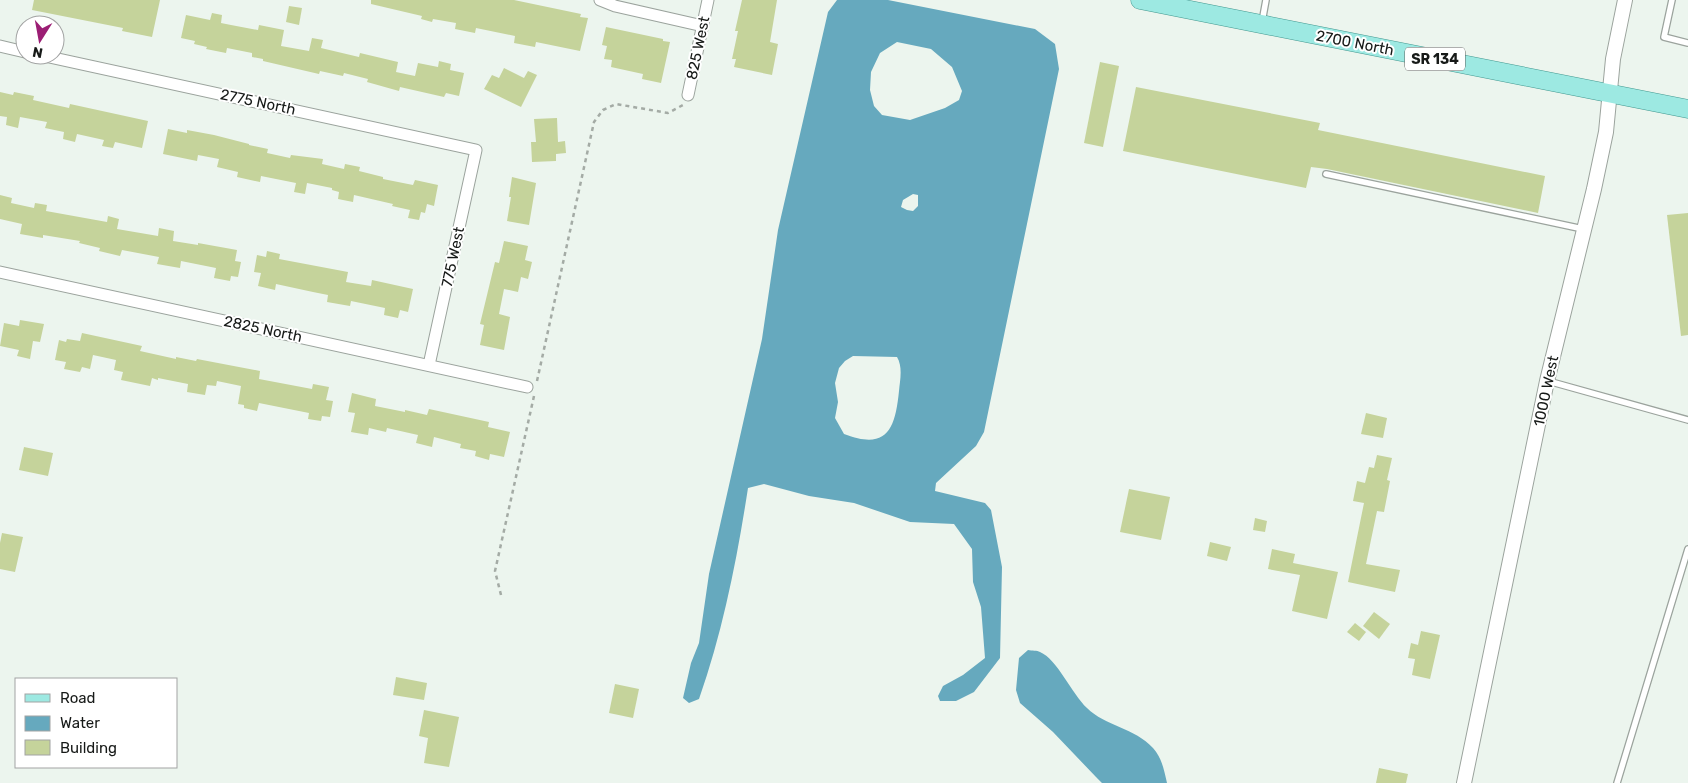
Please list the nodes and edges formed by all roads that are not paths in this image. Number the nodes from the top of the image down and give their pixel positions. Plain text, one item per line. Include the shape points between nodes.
1 (600, 0) edge
2 (708, 0) edge
3 (1140, 0) edge
4 (1266, 0) edge
5 (1625, 0) edge
6 (1672, 0) edge
7 (1261, 24) junction
8 (703, 26) junction
9 (1688, 43) edge
10 (0, 46) edge
11 (15, 50) edge
12 (65, 60) edge
13 (1610, 93) junction
14 (688, 95) road end
15 (1688, 109) edge
16 (476, 150) joint
17 (1326, 174) dead end
18 (1584, 230) junction
19 (0, 272) edge
20 (429, 365) junction
21 (1547, 381) junction
22 (526, 387) dead end
23 (1688, 420) edge
24 (1688, 549) edge
25 (1464, 783) edge
26 (1617, 783) edge

1 - 8 street
2 - 8 street, 825 West
3 - 7 main road, 2700 North / SR 134
4 - 7 lane
5 - 13 street, 1000 West
6 - 9 lane via 1664,37
7 - 13 main road, 2700 North / SR 134
8 - 14 street, 825 West
10 - 11 street
12 - 16 street, 2775 North
13 - 15 main road, 2700 North / SR 134
13 - 18 street, 1000 West via 1606,132
16 - 20 street, 775 West
17 - 18 lane
18 - 21 street, 1000 West
19 - 20 street, 2825 North
20 - 22 street, 2825 North
21 - 23 lane
21 - 25 street, 1000 West
24 - 26 lane

